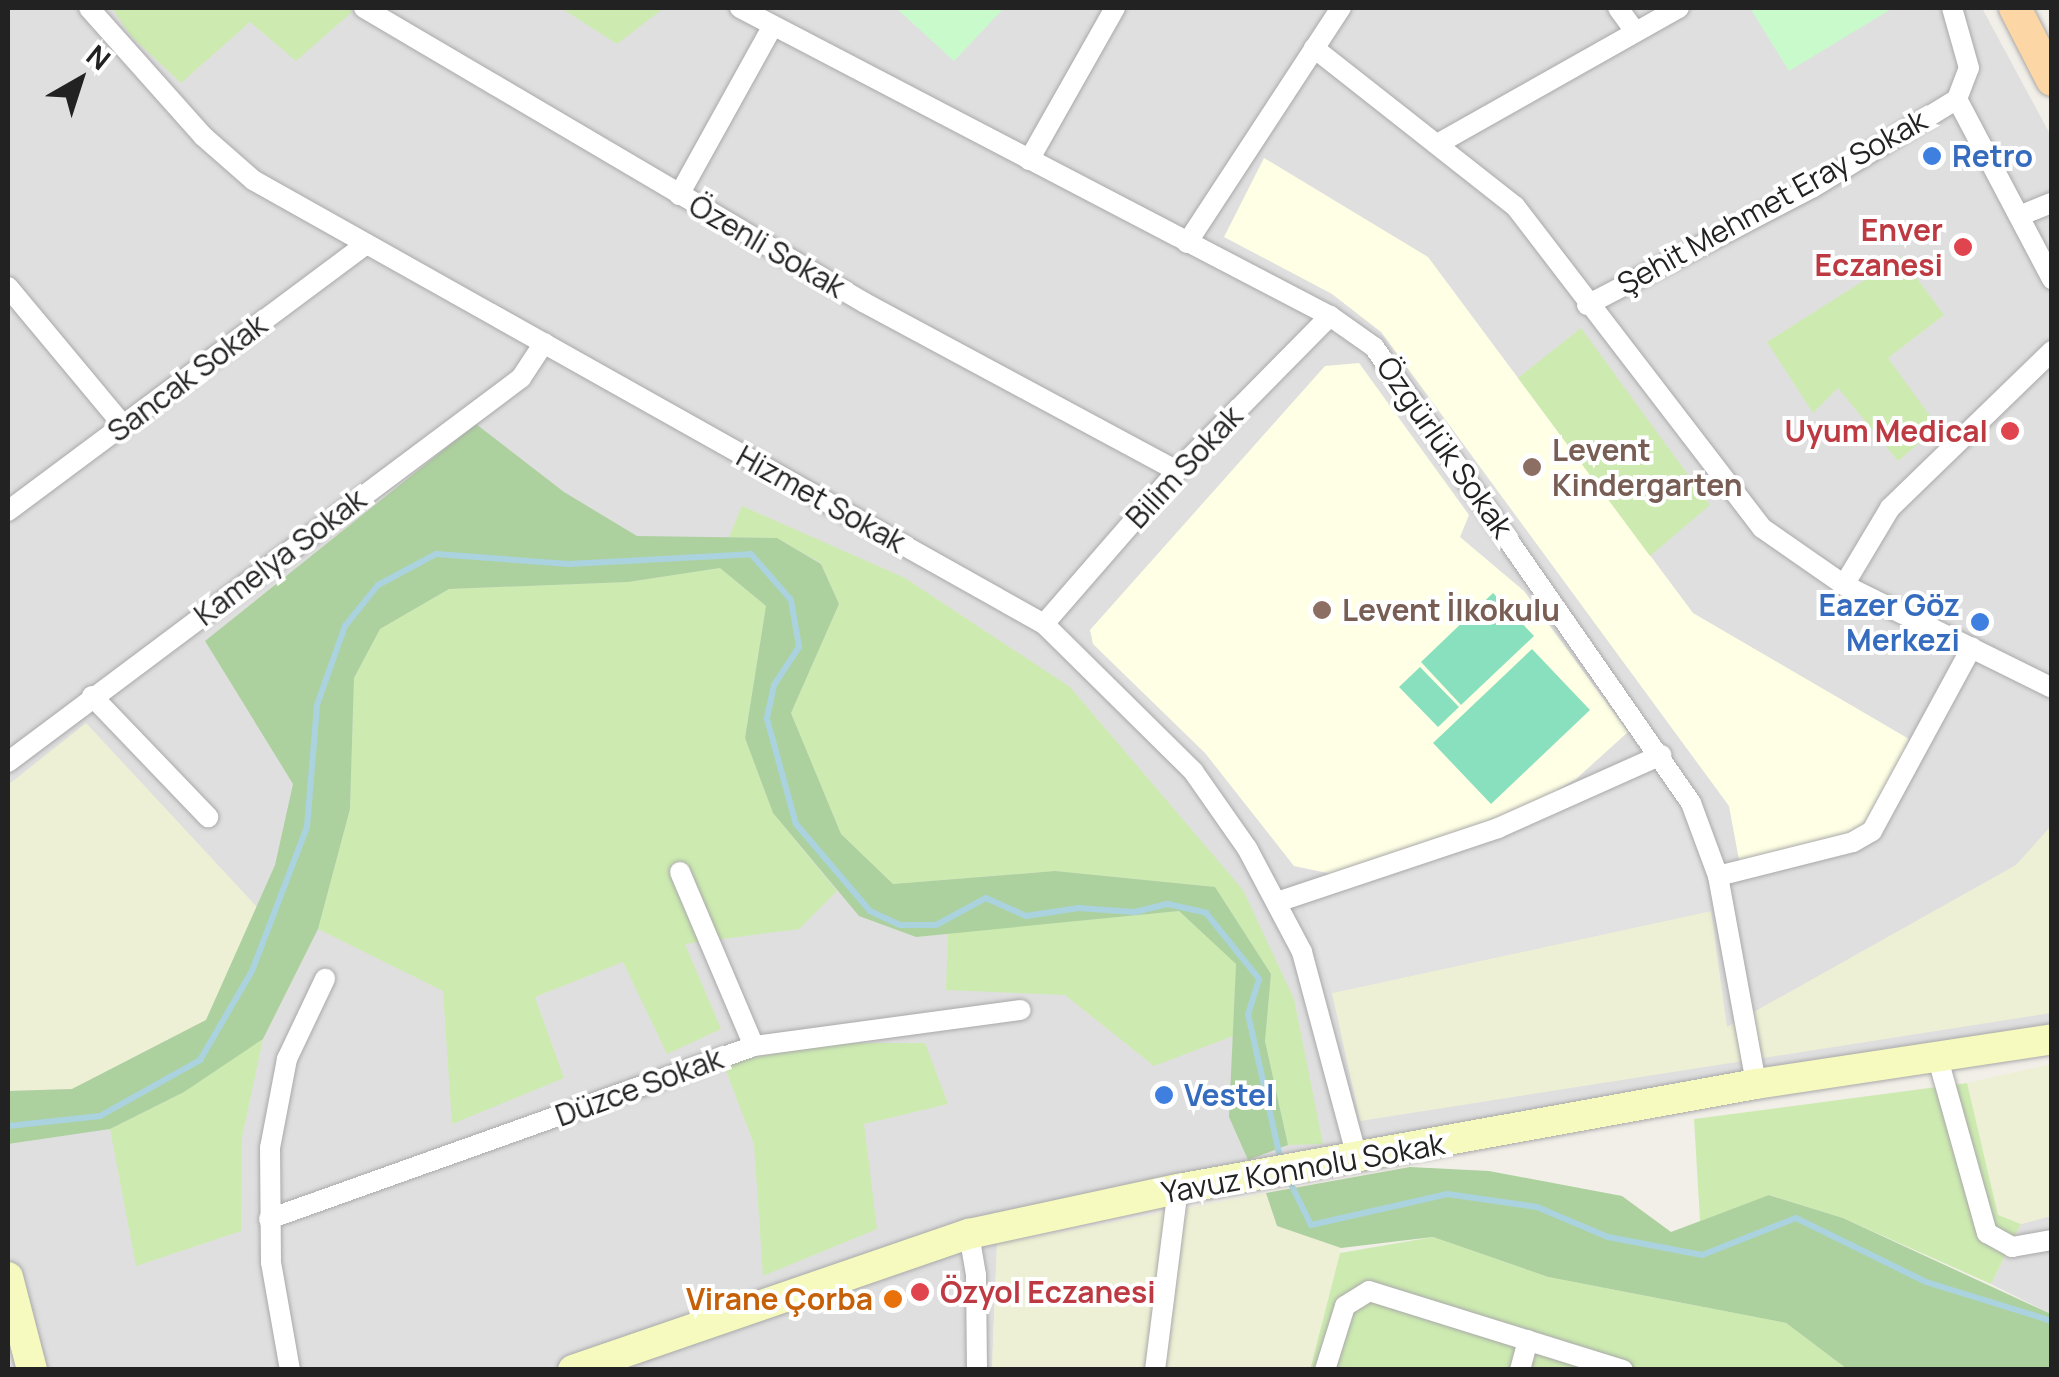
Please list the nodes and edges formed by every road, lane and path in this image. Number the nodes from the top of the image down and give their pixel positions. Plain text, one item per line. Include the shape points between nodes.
1 (90, 8) edge
2 (364, 8) edge
3 (740, 8) edge
4 (1115, 8) edge
5 (1342, 8) edge
6 (1618, 8) edge
7 (1680, 8) edge
8 (1952, 8) edge
9 (2016, 8) edge
10 (772, 27) junction
11 (1633, 29) junction
12 (1314, 48) junction
13 (2052, 80) edge
14 (1957, 98) junction
15 (1441, 142) junction
16 (1028, 160) junction
17 (679, 195) junction
18 (2052, 203) edge
19 (2019, 216) junction
20 (1188, 243) junction
21 (366, 244) junction
22 (2052, 278) edge
23 (8, 286) edge
24 (1586, 305) junction
25 (1330, 316) junction
26 (544, 343) junction
27 (2052, 351) edge
28 (123, 425) junction
29 (1176, 471) junction
30 (8, 511) edge
31 (1844, 585) junction
32 (1044, 624) junction
33 (1972, 647) junction
34 (2052, 688) edge
35 (92, 696) junction
36 (1662, 755) junction
37 (8, 762) edge
38 (208, 818) dead end
39 (680, 872) dead end
40 (1718, 876) junction
41 (1277, 902) junction
42 (325, 979) dead end
43 (1022, 1010) dead end
44 (2052, 1039) edge
45 (754, 1046) junction
46 (1938, 1059) junction
47 (1756, 1084) junction
48 (1358, 1157) junction
49 (1178, 1189) junction
50 (269, 1219) junction
51 (968, 1234) junction
52 (2052, 1240) edge
53 (9, 1288) edge
54 (1528, 1340) junction
55 (32, 1370) edge
56 (290, 1370) edge
57 (574, 1370) edge
58 (976, 1370) edge
59 (1154, 1370) edge
60 (1325, 1370) edge
61 (1520, 1370) edge
62 (1623, 1370) edge

1 - 21 street, Hizmet Sokak via 228,161
2 - 17 street, Özenli Sokak
3 - 10 street, Özgürlük Sokak
4 - 16 street
5 - 12 street
6 - 11 street
7 - 11 street
8 - 14 street via 1969,68
9 - 13 main road
10 - 16 street, Özgürlük Sokak
10 - 17 street
11 - 15 street
12 - 15 street
12 - 20 street
14 - 19 street
14 - 24 street, Şehit Mehmet Eray Sokak via 1812,188
15 - 24 street via 1515,206
16 - 20 street, Özgürlük Sokak
17 - 29 street, Özenli Sokak
18 - 19 street
19 - 22 street
20 - 25 street, Özgürlük Sokak
21 - 26 street, Hizmet Sokak
21 - 28 street, Sancak Sokak
23 - 28 street
24 - 31 street via 1746,512
25 - 29 street, Bilim Sokak
25 - 36 street, Özgürlük Sokak via 1380,354
26 - 32 street, Hizmet Sokak
26 - 35 street, Kamelya Sokak via 521,378
27 - 31 street via 1890,508
28 - 30 street, Sancak Sokak
29 - 32 street, Bilim Sokak
31 - 33 street
32 - 41 street, Hizmet Sokak via 1204,783
33 - 34 street
33 - 40 street via 1872,831 1854,842
35 - 37 street, Kamelya Sokak
35 - 38 street
36 - 40 street, Özgürlük Sokak via 1696,811
36 - 41 street via 1498,828
39 - 45 street
40 - 47 street, Özgürlük Sokak
41 - 48 street, Hizmet Sokak via 1302,952
42 - 50 street via 277,1092
43 - 45 street, Düzce Sokak
44 - 46 street, Yavuz Konnolu Sokak
45 - 50 street, Düzce Sokak
46 - 47 street, Yavuz Konnolu Sokak
46 - 52 street via 1987,1232 2012,1247
47 - 48 street, Yavuz Konnolu Sokak
48 - 49 street, Yavuz Konnolu Sokak
49 - 51 street, Yavuz Konnolu Sokak
49 - 59 street
50 - 56 street
51 - 57 street, Yavuz Konnolu Sokak
51 - 58 street via 976,1274
53 - 55 street
54 - 60 street via 1378,1292 1359,1293 1346,1306
54 - 61 street
54 - 62 street

